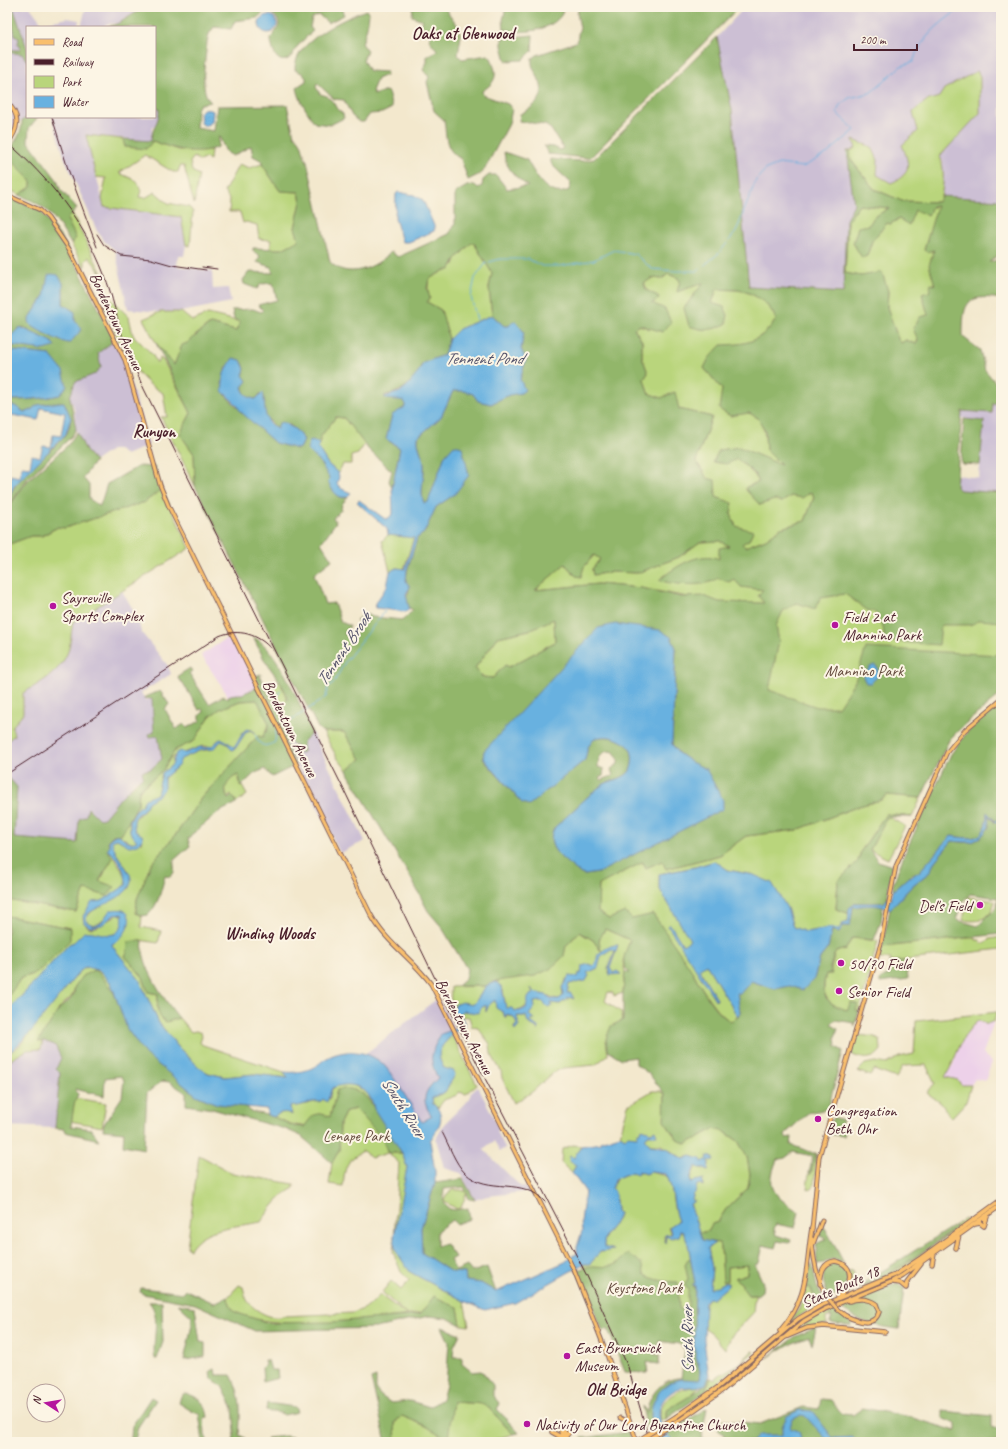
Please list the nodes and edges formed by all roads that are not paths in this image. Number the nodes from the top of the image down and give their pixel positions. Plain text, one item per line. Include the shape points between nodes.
1 (7, 103) edge
2 (7, 144) edge
3 (7, 195) edge
4 (1001, 700) edge
5 (1001, 1200) edge
6 (1001, 1205) edge
7 (988, 1214) junction
8 (822, 1220) dead end
9 (974, 1224) junction
10 (812, 1228) junction
11 (960, 1234) junction
12 (948, 1243) junction
13 (813, 1246) junction
14 (935, 1253) junction
15 (926, 1260) junction
16 (922, 1262) junction
17 (891, 1282) junction
18 (820, 1284) junction
19 (835, 1300) junction
20 (838, 1303) junction
21 (846, 1316) joint
22 (885, 1332) dead end
23 (773, 1338) junction
24 (781, 1339) junction
25 (620, 1418) dead end
26 (631, 1424) junction
27 (572, 1429) dead end
28 (562, 1430) dead end
29 (552, 1432) dead end
30 (563, 1439) edge
31 (567, 1442) edge
32 (636, 1442) edge
33 (644, 1442) edge

1 - 2 main road via 15,112 17,124 14,135
3 - 26 main road, Bordentown Avenue via 40,210 69,249 125,360 167,502 375,923 390,942 426,977 454,1028 574,1270
4 - 10 main road via 965,730 947,752 896,866 871,979 819,1157
5 - 19 highway, State Route 18 via 902,1271
6 - 7 highway, State Route 18
7 - 9 highway, State Route 18
7 - 9 highway via 984,1226 980,1223
8 - 13 main road
9 - 11 highway, State Route 18
10 - 13 main road
10 - 23 highway via 802,1298 793,1316
11 - 12 highway, State Route 18
11 - 12 highway via 956,1248 954,1244
12 - 14 highway, State Route 18
13 - 18 main road
14 - 15 highway, State Route 18
14 - 15 highway via 932,1264
15 - 16 highway, State Route 18
16 - 17 highway, State Route 18
16 - 17 highway via 907,1282 906,1288 900,1283
17 - 20 highway, State Route 18
18 - 19 highway via 826,1264 835,1261 844,1266 849,1275 849,1284
18 - 21 main road, bridge via 827,1297
19 - 23 highway, State Route 18 via 803,1316
20 - 21 highway via 864,1299 876,1304 879,1310 876,1318 869,1322
20 - 24 highway, State Route 18 via 808,1318
22 - 24 highway via 823,1326 807,1328
23 - 32 highway, State Route 18, bridge via 717,1388
24 - 33 highway, State Route 18, bridge via 724,1389
25 - 26 main road via 628,1420
26 - 32 main road, Bordentown Avenue
27 - 30 highway
28 - 30 highway
29 - 30 highway
30 - 31 highway

